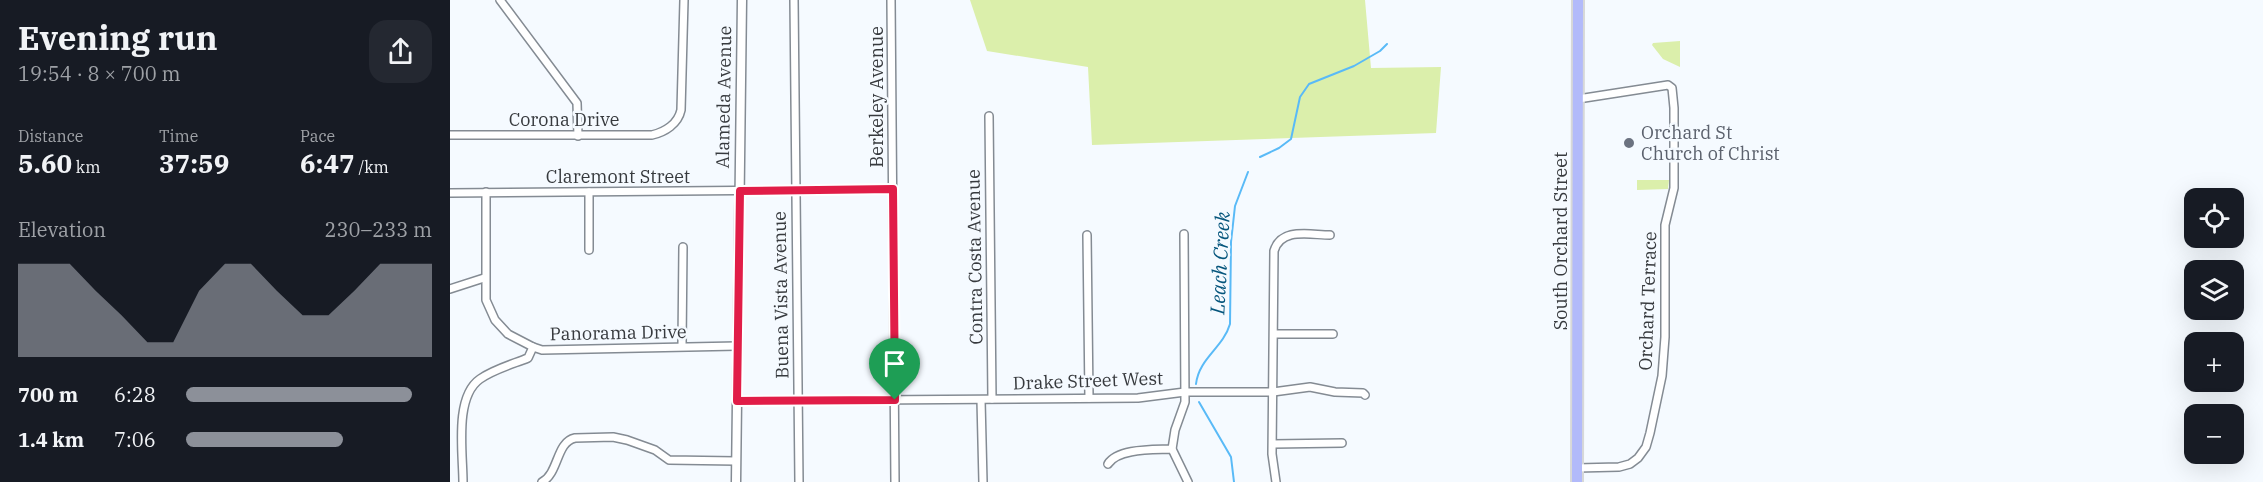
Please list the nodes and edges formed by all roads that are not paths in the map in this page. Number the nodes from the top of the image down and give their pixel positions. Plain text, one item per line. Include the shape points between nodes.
1 (500, 0) edge
2 (684, 0) edge
3 (742, 0) edge
4 (794, 0) edge
5 (891, 0) edge
6 (1578, 0) edge
7 (1578, 99) junction
8 (989, 116) dead end
9 (450, 135) edge
10 (578, 136) junction
11 (893, 189) junction
12 (795, 190) junction
13 (740, 191) junction
14 (486, 192) junction
15 (589, 192) junction
16 (450, 193) edge
17 (1184, 234) dead end
18 (1087, 235) dead end
19 (1330, 235) dead end
20 (683, 247) dead end
21 (589, 250) dead end
22 (484, 278) junction
23 (450, 289) edge
24 (1275, 334) junction
25 (1333, 334) dead end
26 (682, 346) junction
27 (737, 346) junction
28 (533, 347) junction
29 (1185, 392) junction
30 (1273, 392) junction
31 (1365, 395) dead end
32 (992, 399) junction
33 (1089, 399) junction
34 (798, 400) junction
35 (895, 400) junction
36 (981, 400) junction
37 (737, 401) junction
38 (1342, 443) dead end
39 (1273, 444) junction
40 (1172, 449) junction
41 (736, 462) junction
42 (1108, 464) dead end
43 (1577, 468) junction
44 (463, 482) edge
45 (542, 482) edge
46 (736, 482) edge
47 (799, 482) edge
48 (896, 482) edge
49 (983, 482) edge
50 (1188, 482) edge
51 (1276, 482) edge
52 (1577, 482) edge

1 - 10 street via 577,103
2 - 10 street, Corona Drive via 680,117 664,131 652,135
3 - 13 street, Alameda Avenue
4 - 12 street, Buena Vista Avenue
5 - 11 street, Berkeley Avenue
6 - 7 main road, South Orchard Street
7 - 43 main road, South Orchard Street
7 - 43 street, Orchard Terrace via 1668,85 1673,91 1674,196 1665,225 1662,376 1646,447 1630,464
8 - 32 street, Contra Costa Avenue
9 - 10 street, Corona Drive
11 - 12 street, Claremont Street
11 - 35 street, Berkeley Avenue
12 - 13 street, Claremont Street
12 - 34 street, Buena Vista Avenue
13 - 15 street, Claremont Street
13 - 27 street, Alameda Avenue
14 - 15 street, Claremont Street
14 - 16 street, Claremont Street
14 - 22 street, Panorama Drive
15 - 21 street
17 - 29 street
18 - 33 street
19 - 24 street via 1290,234 1277,243
20 - 26 street
22 - 23 street
22 - 28 street, Panorama Drive via 486,300 495,320 508,334
24 - 25 street
24 - 30 street
26 - 27 street, Panorama Drive
26 - 28 street, Panorama Drive via 542,350
27 - 37 street, Alameda Avenue
28 - 44 street via 528,358 485,376 468,391 463,409
29 - 30 street, Drake Street West
29 - 33 street, Drake Street West
29 - 40 street
30 - 31 street, Drake Street West via 1310,387
30 - 39 street
32 - 33 street, Drake Street West
32 - 36 street, Drake Street West
34 - 35 street
34 - 37 street
34 - 47 street, Buena Vista Avenue
35 - 36 street
35 - 48 street, Berkeley Avenue
36 - 49 street
37 - 41 street, Alameda Avenue
38 - 39 street
39 - 51 street
40 - 42 street via 1122,452
40 - 50 street
41 - 45 street via 669,460 655,450 627,440 575,438 565,444 552,473
41 - 46 street, Alameda Avenue
43 - 52 main road, South Orchard Street

